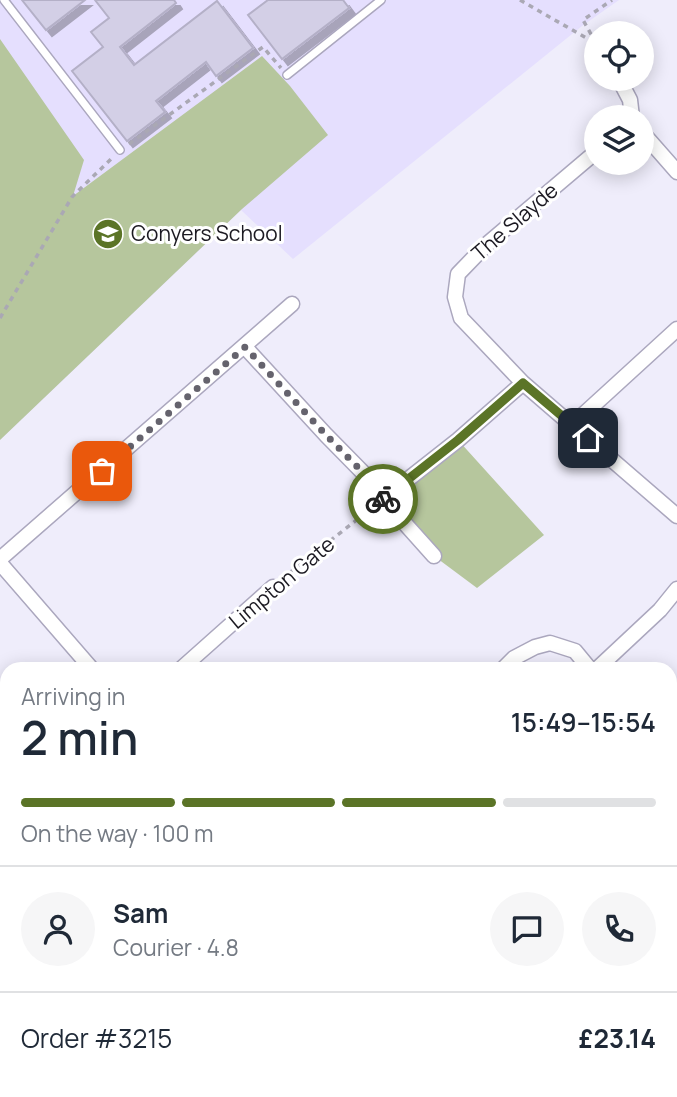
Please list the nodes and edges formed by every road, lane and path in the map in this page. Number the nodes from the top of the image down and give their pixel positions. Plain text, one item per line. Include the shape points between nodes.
1 (4, 0) edge
2 (381, 0) edge
3 (520, 0) edge
4 (612, 0) edge
5 (584, 22) edge
6 (584, 37) edge
7 (287, 75) joint
8 (654, 146) edge
9 (120, 150) junction
10 (584, 162) edge
11 (677, 172) edge
12 (292, 304) dead end
13 (0, 318) edge
14 (677, 329) edge
15 (245, 347) junction
16 (523, 383) junction
17 (573, 424) junction
18 (383, 499) junction
19 (677, 516) edge
20 (434, 556) dead end
21 (0, 561) edge
22 (273, 587) joint
23 (677, 589) edge
24 (86, 662) edge
25 (190, 662) edge
26 (510, 662) edge
27 (584, 662) edge
28 (604, 662) edge

1 - 9 lane
2 - 7 lane
3 - 6 path
4 - 5 path
7 - 9 path via 263,47
8 - 11 street
9 - 13 path via 72,197
10 - 16 street, The Slayde via 485,245 458,274 456,297 461,318
12 - 15 street
14 - 17 street
15 - 18 street via 383,493
15 - 21 street
16 - 17 street, The Slayde
16 - 18 street
17 - 19 street, The Slayde
18 - 20 street
18 - 22 path, Limpton Gate
21 - 24 street
22 - 25 street, Limpton Gate
23 - 28 street
26 - 27 street via 550,643 575,651

